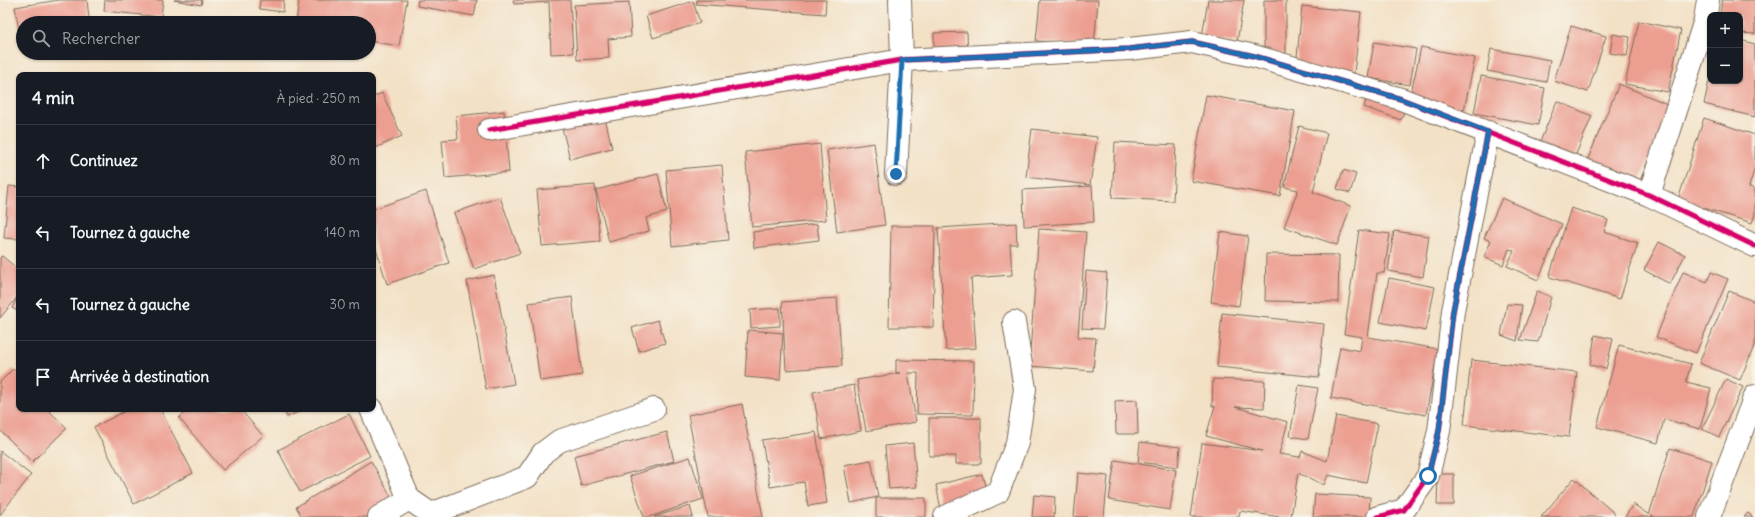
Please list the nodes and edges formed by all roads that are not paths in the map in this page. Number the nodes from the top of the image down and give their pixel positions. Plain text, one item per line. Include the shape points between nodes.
1 (900, 0) edge
2 (1708, 0) edge
3 (902, 60) junction
4 (489, 130) dead end
5 (1488, 132) junction
6 (896, 174) dead end
7 (1649, 195) junction
8 (1755, 246) edge
9 (1014, 322) dead end
10 (1755, 396) edge
11 (654, 409) dead end
12 (372, 412) edge
13 (409, 499) junction
14 (431, 516) edge
15 (379, 517) edge
16 (945, 517) edge
17 (1378, 517) edge
18 (1709, 517) edge

1 - 3 street
2 - 7 street via 1705,20
3 - 4 street
3 - 5 street via 1129,49 1192,42 1254,56 1401,99
3 - 6 street
5 - 7 street
5 - 17 street via 1453,311 1439,431 1428,476 1404,510
7 - 8 street
9 - 16 street via 1025,389 1017,443 998,492
10 - 18 street
11 - 14 street via 559,441 543,453 527,477
12 - 13 street
13 - 14 street
13 - 15 street

